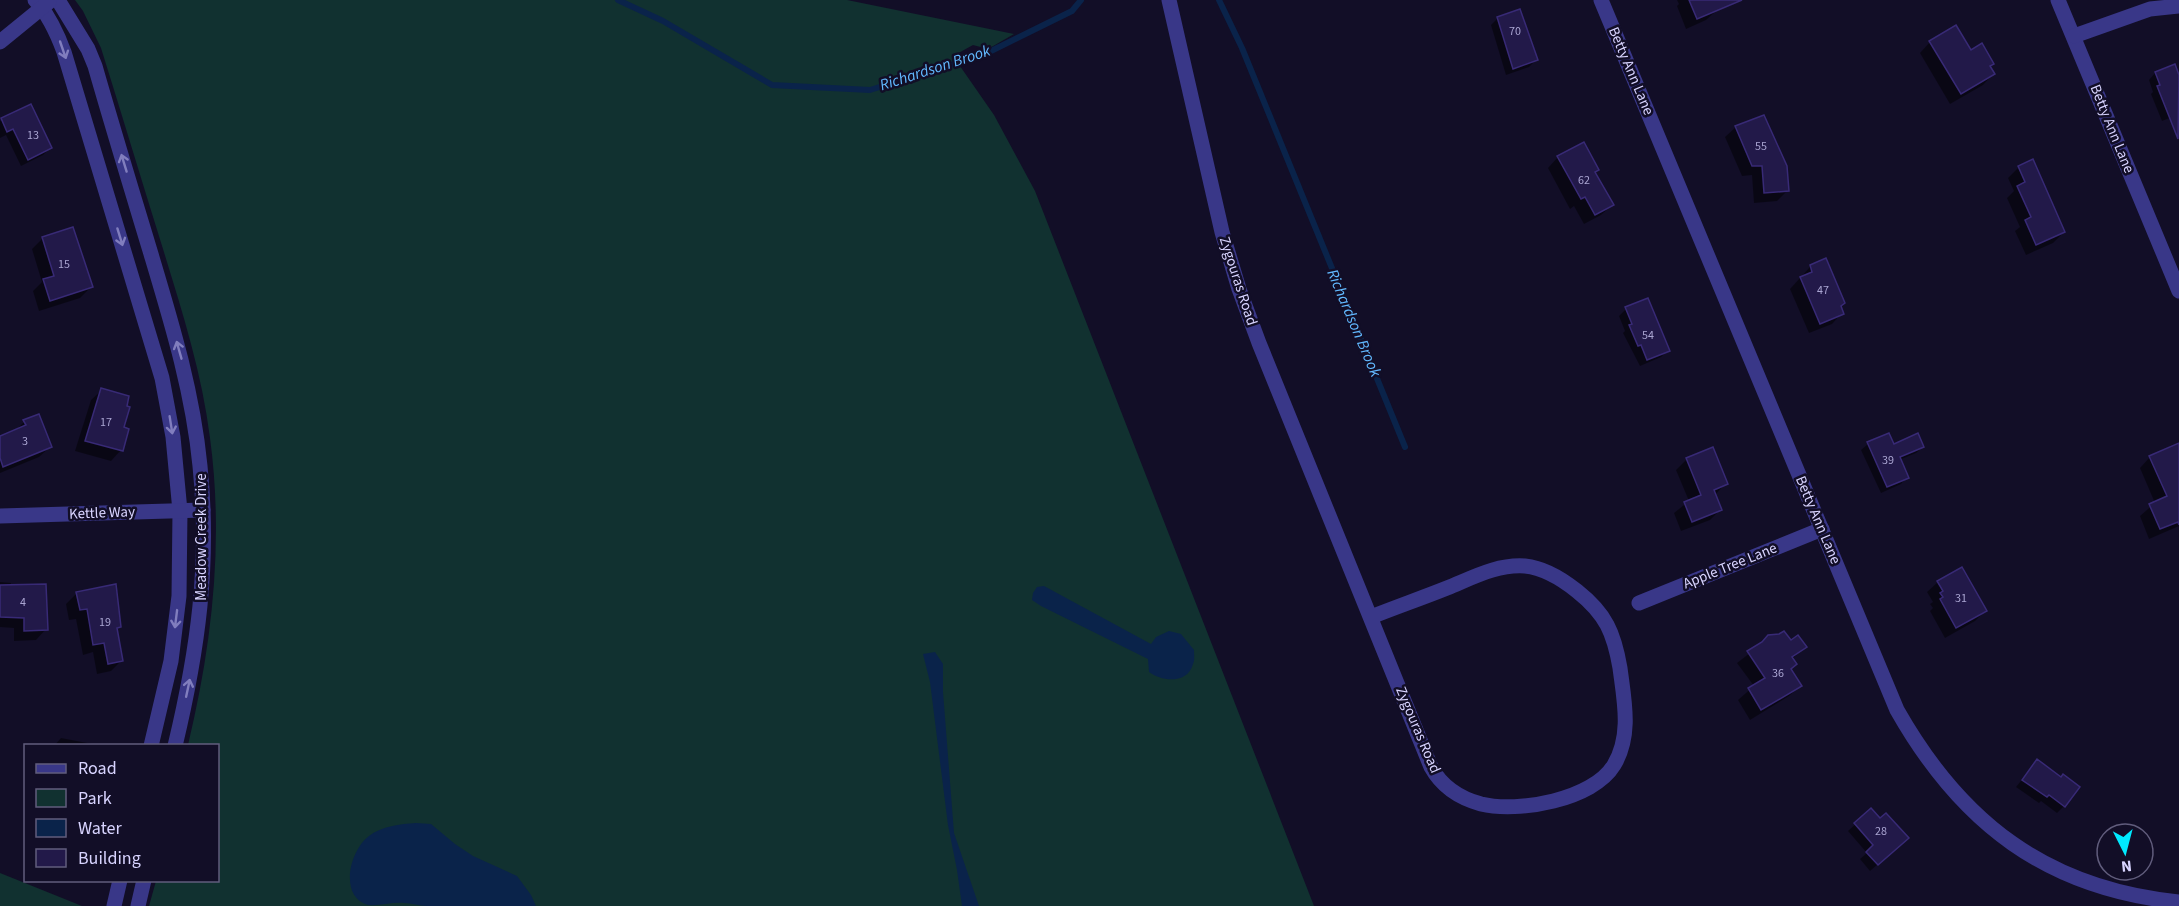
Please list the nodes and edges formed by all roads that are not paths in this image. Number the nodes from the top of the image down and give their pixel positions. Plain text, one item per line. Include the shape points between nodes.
1 (58, 0) edge
2 (1169, 0) edge
3 (1601, 0) edge
4 (2058, 0) edge
5 (43, 3) edge
6 (2179, 6) edge
7 (2074, 36) junction
8 (0, 42) edge
9 (153, 260) junction
10 (129, 267) junction
11 (2179, 291) edge
12 (203, 510) junction
13 (180, 511) junction
14 (0, 516) edge
15 (1822, 529) junction
16 (1639, 603) dead end
17 (1371, 617) junction
18 (151, 744) edge
19 (175, 744) edge
20 (120, 882) edge
21 (144, 882) edge
22 (2179, 902) edge
23 (114, 906) edge
24 (138, 906) edge

9 -> 1 street, Meadow Creek Drive via 95,66
2 - 17 street, Zygouras Road via 1235,280
3 - 15 street, Betty Ann Lane
4 - 7 street, Betty Ann Lane
5 - 8 street
5 -> 10 street, Meadow Creek Drive via 64,52
6 - 7 street via 2150,9
7 - 11 street, Betty Ann Lane
9 - 10 street
12 -> 9 street, Meadow Creek Drive via 190,398
10 -> 13 street, Meadow Creek Drive via 162,378
12 - 13 street, Kettle Way
19 -> 12 street, Meadow Creek Drive via 201,606
13 - 14 street, Kettle Way
13 -> 18 street, Meadow Creek Drive via 179,586 171,661
15 - 16 street, Apple Tree Lane
15 - 22 street, Betty Ann Lane via 1897,710 1926,758 1962,802 2004,838 2052,867 2132,896
17 - 17 street, Zygouras Road via 1431,767 1450,790 1492,806 1541,803 1585,790 1613,766 1623,744 1626,714 1615,640 1598,611 1558,578 1528,566 1504,567
20 - 23 street
21 - 24 street

